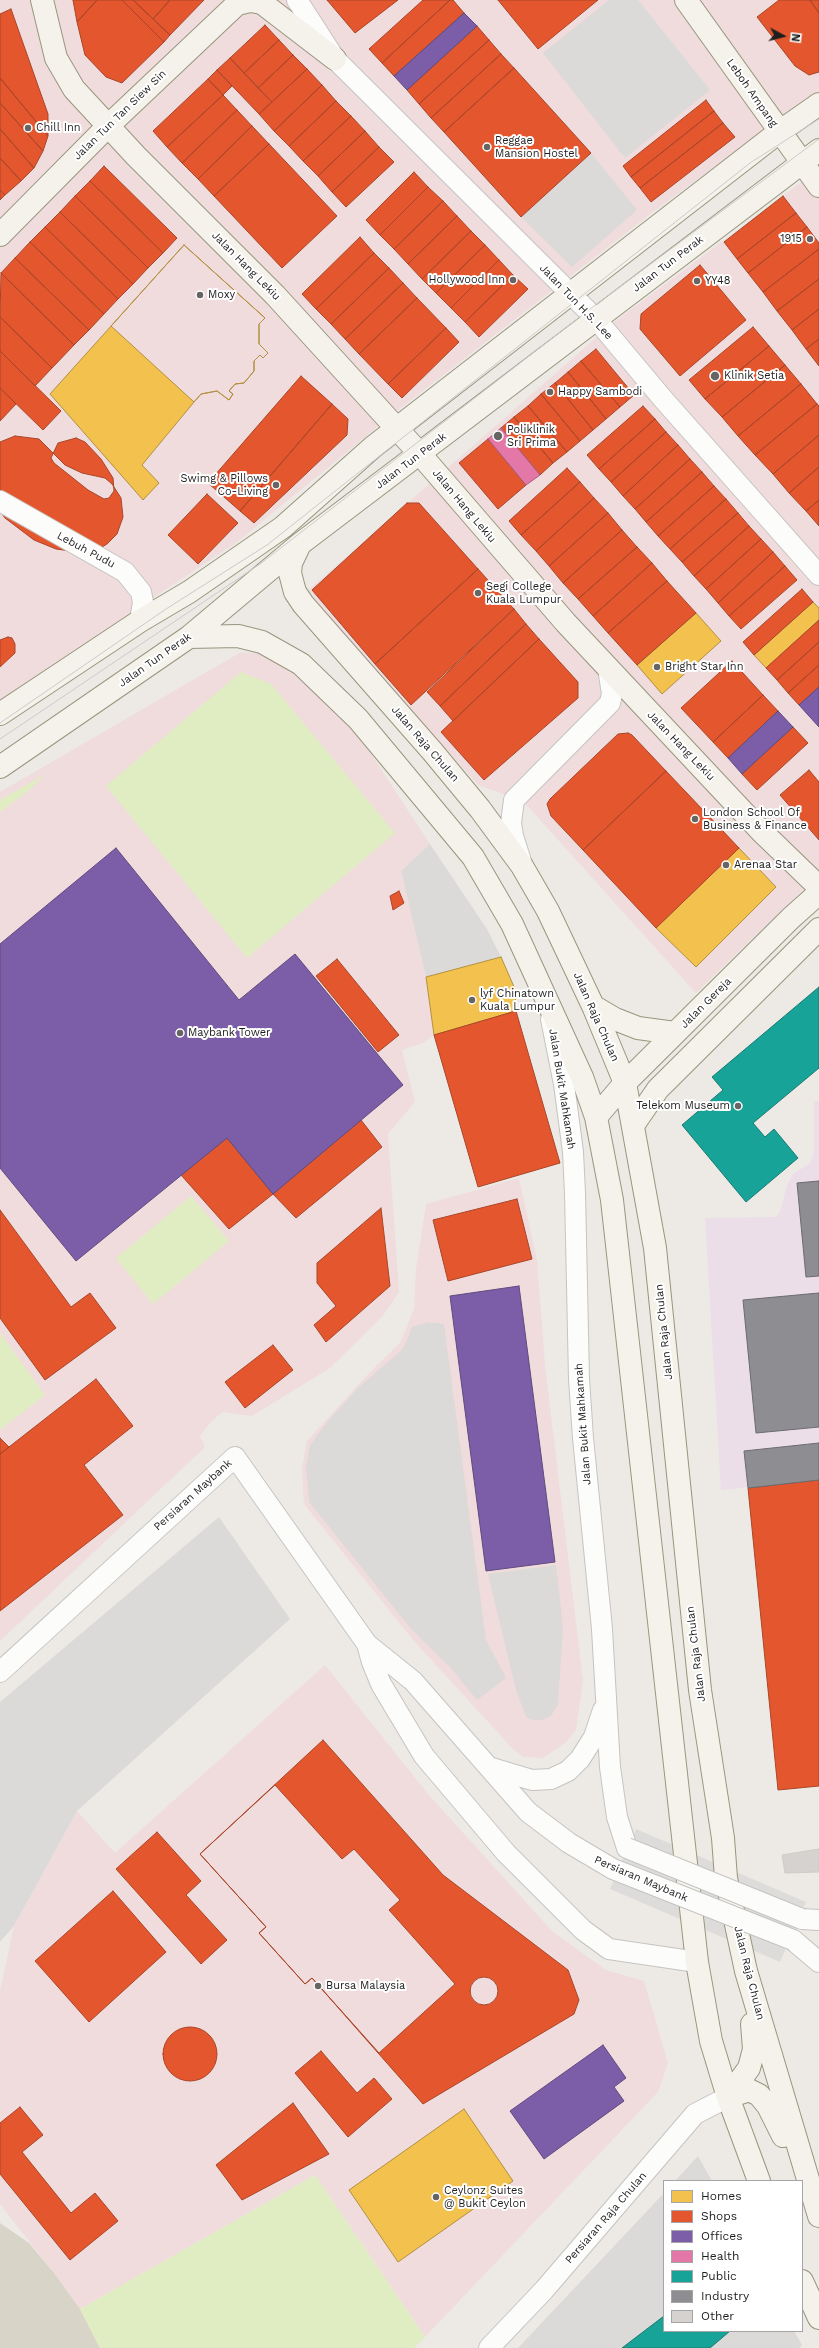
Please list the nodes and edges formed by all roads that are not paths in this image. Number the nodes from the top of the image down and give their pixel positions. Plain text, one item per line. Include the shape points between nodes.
1 (42, 0) edge
2 (297, 0) edge
3 (686, 0) edge
4 (245, 1) joint
5 (335, 59) junction
6 (819, 104) edge
7 (108, 126) junction
8 (779, 132) junction
9 (819, 150) edge
10 (801, 163) junction
11 (819, 186) edge
12 (0, 234) edge
13 (571, 293) junction
14 (596, 319) junction
15 (397, 428) junction
16 (420, 454) junction
17 (0, 501) edge
18 (300, 544) junction
19 (819, 575) edge
20 (140, 621) junction
21 (189, 637) junction
22 (608, 668) junction
23 (0, 714) edge
24 (0, 767) edge
25 (522, 866) junction
26 (819, 887) edge
27 (819, 893) edge
28 (819, 929) edge
29 (548, 1000) junction
30 (593, 1006) junction
31 (675, 1033) junction
32 (625, 1084) junction
33 (596, 1117) junction
34 (634, 1124) junction
35 (367, 1644) junction
36 (0, 1672) edge
37 (607, 1690) junction
38 (492, 1768) junction
39 (811, 1920) edge
40 (698, 1962) junction
41 (819, 1962) edge
42 (746, 1970) junction
43 (728, 2097) junction
44 (759, 2180) edge
45 (816, 2207) edge
46 (803, 2284) edge
47 (819, 2318) edge
48 (489, 2348) edge

1 - 7 main road, Jalan Hang Lekiu via 56,58 64,74 74,89
2 - 5 street, Jalan Tun H.S. Lee
3 - 8 main road, Leboh Ampang
4 - 5 main road, Jalan Tun H.S. Lee via 262,3
4 - 7 main road, Jalan Tun Tan Siew Sin via 237,4
5 - 13 street, Jalan Tun H.S. Lee
6 - 8 main road
7 - 12 main road, Jalan Tun Tan Siew Sin
7 - 15 main road, Jalan Hang Lekiu via 275,295
8 - 10 main road, Leboh Ampang
8 - 13 main road
9 - 10 main road, Jalan Tun Perak
10 - 11 main road, Leboh Ampang
10 - 14 main road, Jalan Tun Perak
13 - 14 street, Jalan Tun H.S. Lee
13 - 15 main road
14 - 16 main road, Jalan Tun Perak
14 - 19 street, Jalan Tun H.S. Lee via 663,399
15 - 16 main road, Jalan Hang Lekiu
15 - 20 main road via 283,527 189,592
16 - 18 main road, Jalan Tun Perak
16 - 22 main road, Jalan Hang Lekiu via 533,587
17 - 20 street, Lebuh Pudu via 125,572 140,592 143,602
18 - 21 main road, Jalan Tun Perak
18 - 25 main road, Jalan Raja Chulan via 291,563 290,574 293,587 303,604 432,751 480,809
20 - 23 main road
21 - 24 main road, Jalan Tun Perak
21 - 29 main road via 238,636 262,642 300,664 358,719 473,857 512,924
22 - 25 street via 612,694 610,703 514,800 511,813 513,836
22 - 26 main road, Jalan Hang Lekiu via 761,831
25 - 30 main road, Jalan Raja Chulan via 548,911
27 - 31 main road, Jalan Gereja
28 - 34 main road via 658,1089
29 - 33 main road via 582,1077
29 - 37 street, Jalan Bukit Mahkamah via 564,1084 573,1152 579,1380
30 - 31 main road via 615,1019 638,1028
30 - 32 main road, Jalan Raja Chulan
31 - 32 main road, Jalan Gereja
32 - 33 main road, Jalan Gereja
32 - 34 main road, Jalan Raja Chulan
33 - 40 main road via 612,1200
34 - 42 main road, Jalan Raja Chulan via 655,1248 700,1690 726,1878
35 - 36 street, Persiaran Maybank via 235,1457
35 - 38 street, Persiaran Maybank via 414,1681 453,1728
35 - 40 street, Persiaran Maybank via 381,1684 424,1756 506,1854 583,1930 609,1949
37 - 38 street via 594,1737 580,1759 568,1771 551,1779 532,1780
37 - 39 street, Jalan Bukit Mahkamah, bridge via 613,1793 617,1817 627,1848
38 - 41 street, Persiaran Maybank, bridge via 528,1812 594,1859 793,1940
40 - 43 main road via 711,2041
42 - 43 main road via 754,2049 749,2068
42 - 45 main road, Jalan Raja Chulan
43 - 44 main road
43 - 45 main road via 749,2090 759,2095 768,2106
43 - 48 street, Persiaran Raja Chulan via 695,2114 554,2279
46 - 47 main road

